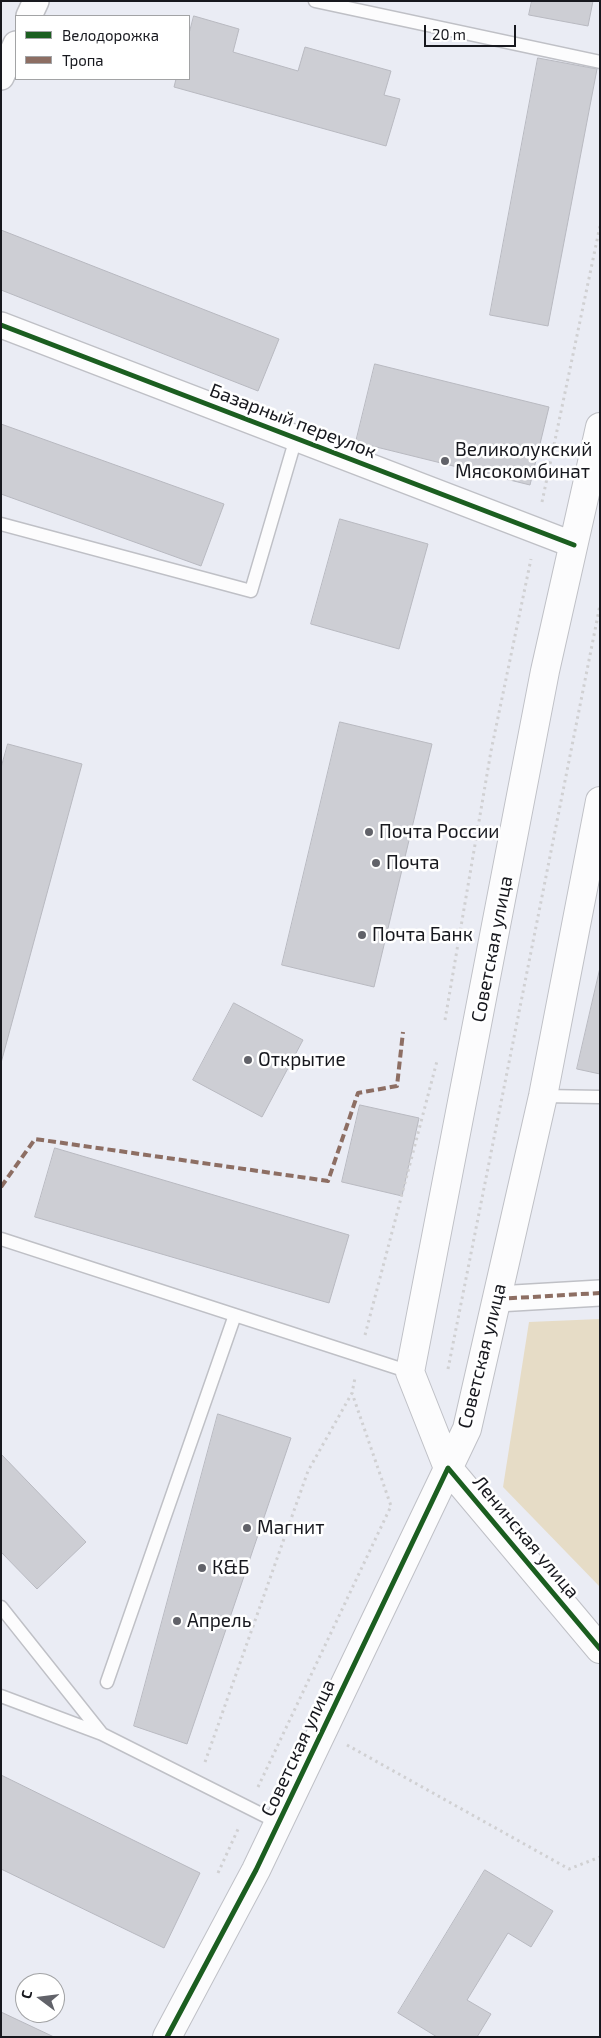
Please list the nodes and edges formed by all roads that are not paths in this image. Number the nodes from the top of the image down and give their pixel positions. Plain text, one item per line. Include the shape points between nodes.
1 (36, 1) edge
2 (315, 1) edge
3 (29, 15) edge
4 (15, 46) edge
5 (600, 62) edge
6 (1, 77) edge
7 (1, 326) edge
8 (600, 427) edge
9 (296, 438) junction
10 (1, 524) edge
11 (574, 545) junction
12 (600, 800) edge
13 (542, 1096) junction
14 (600, 1098) edge
15 (1, 1239) edge
16 (600, 1293) edge
17 (497, 1299) junction
18 (235, 1315) junction
19 (410, 1372) junction
20 (448, 1468) junction
21 (1, 1607) edge
22 (600, 1649) edge
23 (107, 1682) dead end
24 (1, 1696) edge
25 (102, 1734) junction
26 (279, 1823) junction
27 (167, 2037) edge

1 - 3 street
2 - 5 lane
4 - 6 street
7 - 9 street, Базарный переулок
8 - 11 main road, Советская улица
9 - 10 lane via 251,590
9 - 11 street, Базарный переулок
11 - 19 main road, Советская улица via 545,671
12 - 13 main road, Советская улица
13 - 14 lane
13 - 17 main road, Советская улица
15 - 18 lane
16 - 17 street
17 - 20 main road, Советская улица via 467,1429
18 - 19 lane
18 - 23 lane
19 - 20 main road, Советская улица
20 - 22 main road, Ленинская улица
20 - 26 main road, Советская улица
21 - 25 lane
24 - 25 lane
25 - 26 lane
26 - 27 main road, Советская улица

